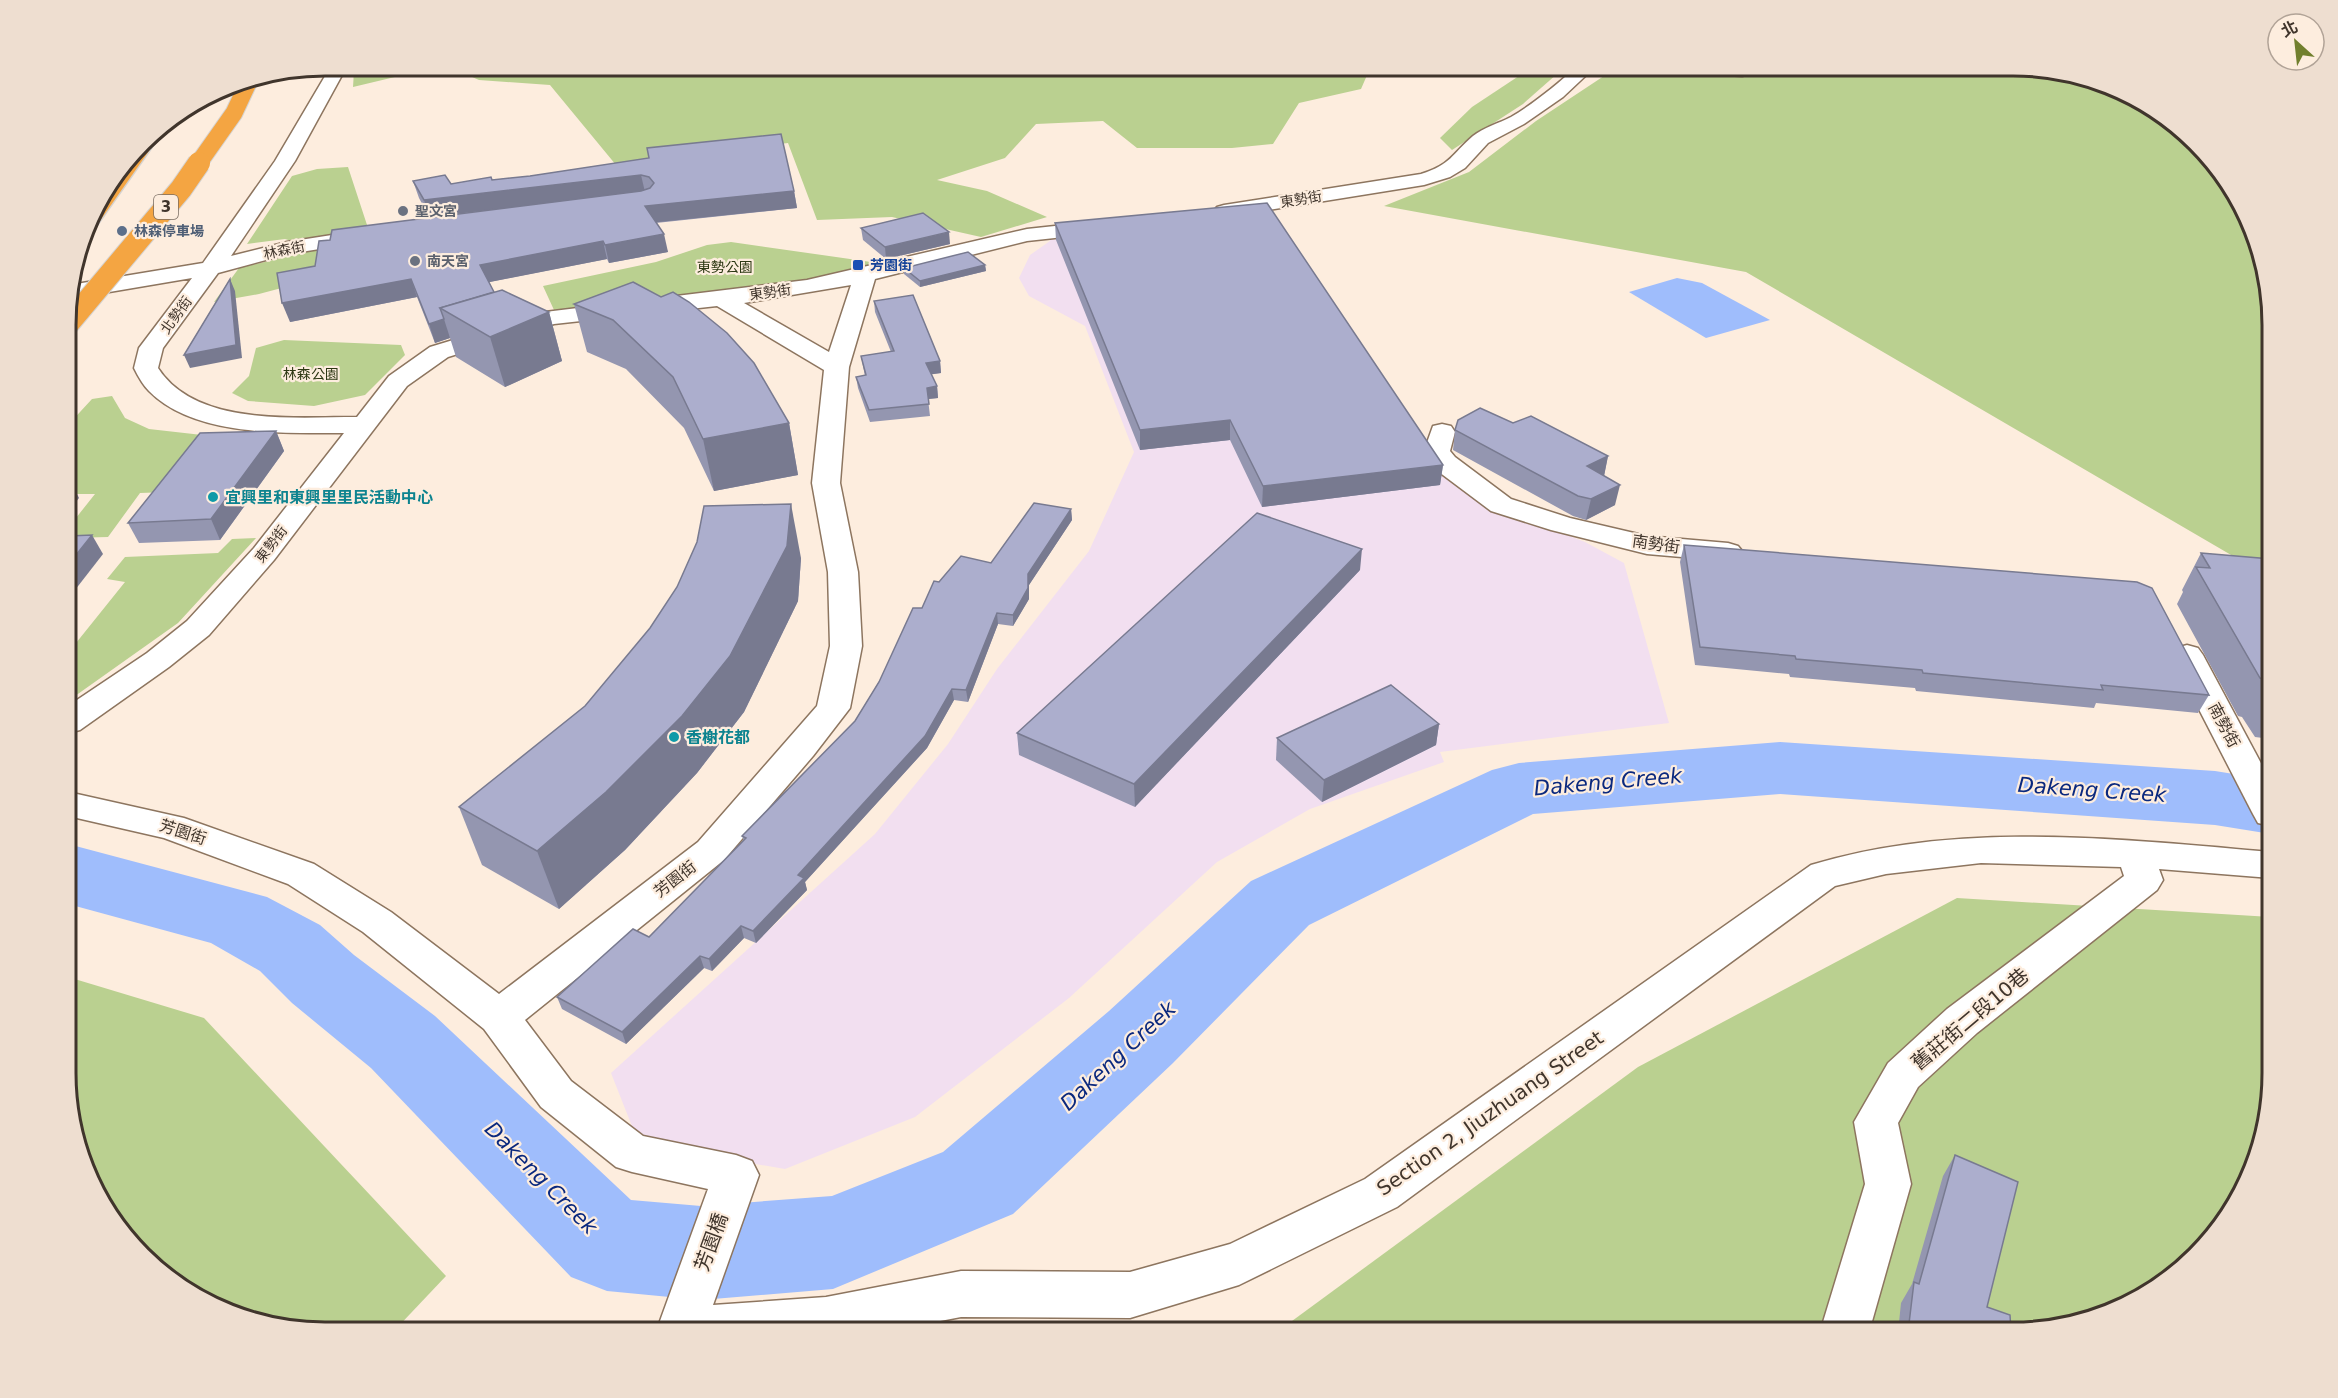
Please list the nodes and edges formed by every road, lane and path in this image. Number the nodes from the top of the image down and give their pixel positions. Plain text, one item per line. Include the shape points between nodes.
1 (333, 76) edge
2 (1577, 76) edge
3 (245, 90) edge
4 (1209, 213) edge
5 (1116, 225) edge
6 (380, 233) edge
7 (208, 268) junction
8 (866, 275) junction
9 (79, 290) edge
10 (722, 299) junction
11 (77, 314) edge
12 (837, 367) junction
13 (364, 425) junction
14 (1442, 432) dead end
15 (1754, 554) edge
16 (2174, 630) edge
17 (76, 716) edge
18 (2262, 796) edge
19 (76, 806) edge
20 (2135, 854) junction
21 (2262, 864) edge
22 (500, 1017) junction
23 (684, 1319) edge
24 (1847, 1322) edge

1 - 7 street, 北勢街 via 285,160
2 - 4 street, 東勢街 via 1527,113 1481,139 1458,164 1443,173
3 - 11 highway, 3, bridge via 234,113 181,189
5 - 8 street, 東勢街 via 1027,235
6 - 7 street, 林森街 via 287,248
7 - 9 street, 林森街
7 - 13 street, 北勢街 via 151,348 146,368 158,387 219,418
8 - 10 street, 東勢街
8 - 12 street, 芳園街
10 - 12 street
10 - 13 street, 東勢街 via 553,317 466,342 440,352 398,381
12 - 22 street, 芳園街 via 826,483 843,572 846,645 833,708 711,851
13 - 17 street, 東勢街 via 264,554 198,628
14 - 15 street, 南勢街 via 1437,451 1445,463 1501,505 1647,545
16 - 18 street, 南勢街
19 - 22 street, 芳園街 via 171,827 301,874 377,922
20 - 21 street, Section 2, Jiuzhuang Street
20 - 23 street, Section 2, Jiuzhuang Street via 1981,850 1886,861 1824,875 1381,1193 1239,1263 1130,1295 961,1294 825,1320
20 - 24 street, 舊莊街二段10巷 via 2144,880 1962,1021 1903,1075 1876,1122 1888,1184
22 - 23 street, 芳園橋 via 556,1094 632,1153 736,1175

